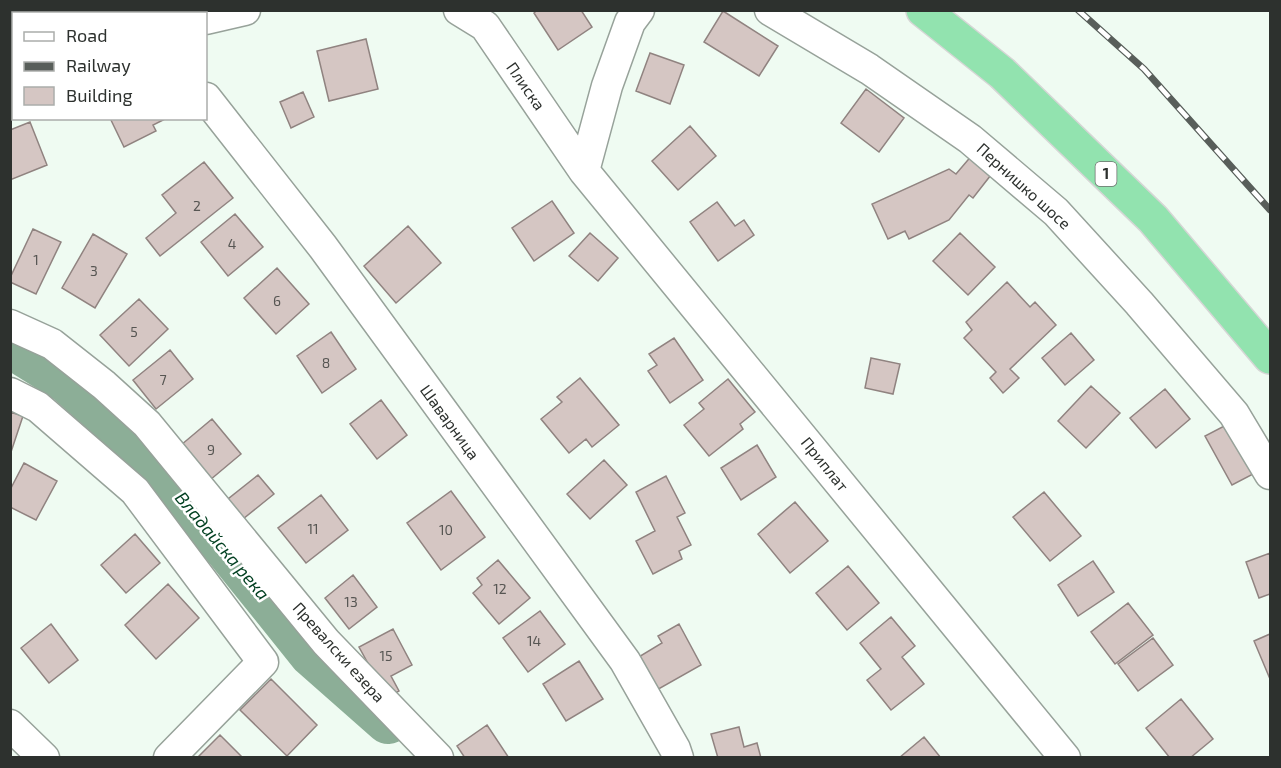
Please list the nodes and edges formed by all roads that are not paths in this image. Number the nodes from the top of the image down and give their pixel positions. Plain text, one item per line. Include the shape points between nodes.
1 (245, 10) edge
2 (459, 10) edge
3 (639, 10) edge
4 (770, 10) edge
5 (923, 10) edge
6 (207, 19) edge
7 (207, 99) edge
8 (584, 171) junction
9 (10, 325) edge
10 (1270, 357) edge
11 (10, 393) edge
12 (1270, 474) edge
13 (10, 725) edge
14 (44, 758) edge
15 (169, 758) edge
16 (438, 758) edge
17 (678, 758) edge
18 (1065, 758) edge

1 - 6 street
2 - 8 street, Плиска via 485,26
3 - 8 street via 630,22 607,86
4 - 12 street, Пернишко шосе via 869,69 970,139 1056,212 1234,414
5 - 10 highway, 1 via 1002,73 1153,219
7 - 17 street, Шаварница via 323,247 625,661
8 - 18 street, Приплат
9 - 16 street, Превалски езера via 52,344 147,424 326,642
11 - 15 street via 38,407 135,491 263,662
13 - 14 street

